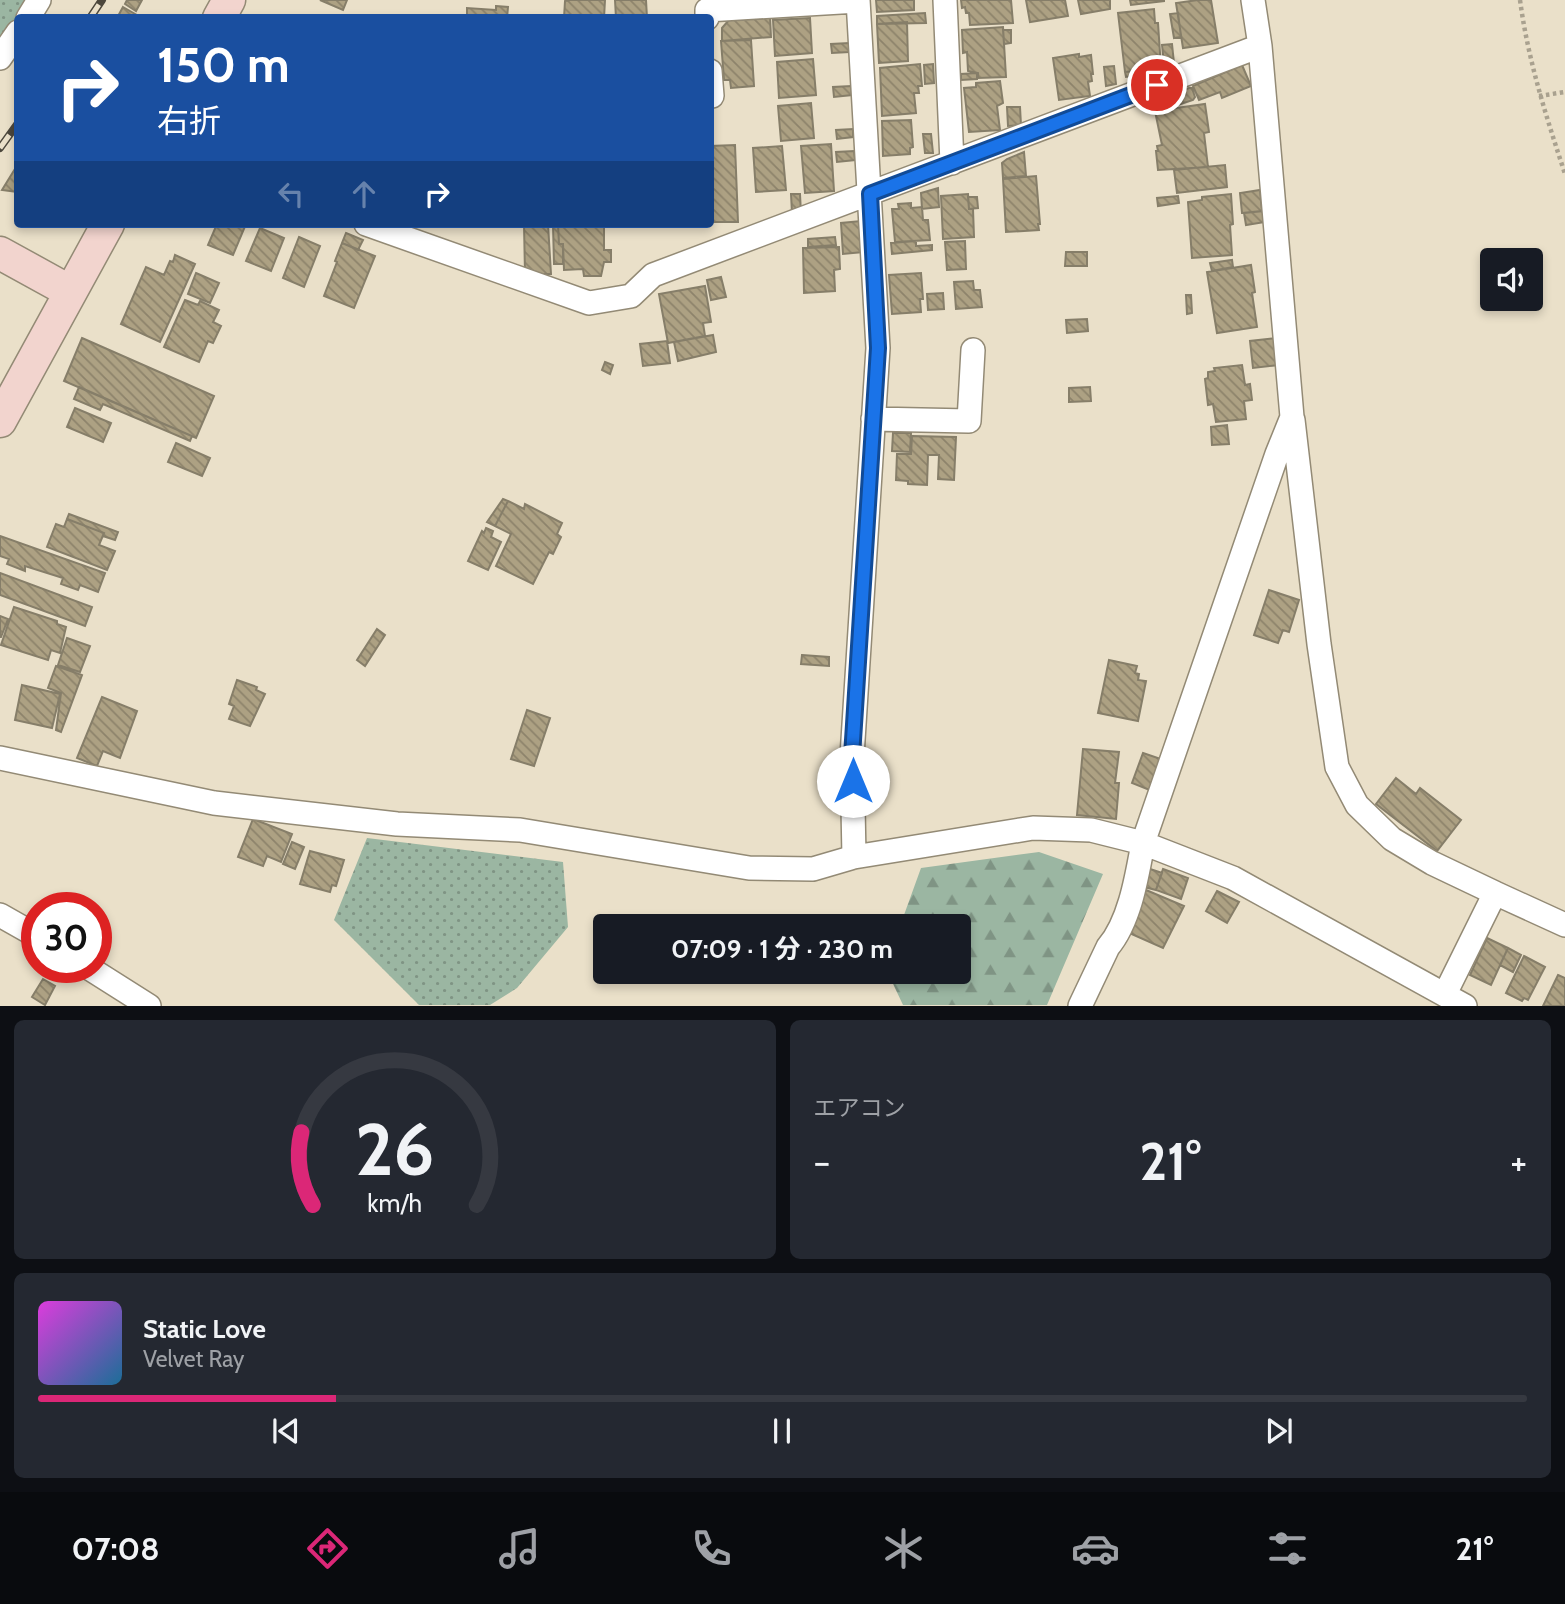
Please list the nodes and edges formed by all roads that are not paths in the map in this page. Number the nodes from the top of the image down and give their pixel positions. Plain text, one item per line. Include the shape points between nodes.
1 (858, 0) edge
2 (945, 0) edge
3 (1253, 0) edge
4 (707, 14) edge
5 (14, 38) edge
6 (1260, 46) junction
7 (0, 58) edge
8 (952, 163) junction
9 (870, 194) junction
10 (105, 228) edge
11 (377, 228) edge
12 (0, 253) edge
13 (69, 292) junction
14 (973, 350) dead end
15 (1292, 417) junction
16 (873, 419) junction
17 (0, 421) edge
18 (0, 758) edge
19 (1143, 843) junction
20 (854, 857) junction
21 (1494, 893) junction
22 (0, 915) edge
23 (1565, 925) edge
24 (21, 927) edge
25 (112, 983) edge
26 (1456, 1002) edge
27 (149, 1006) edge
28 (1080, 1006) edge

1 - 4 street via 707,10
1 - 9 street
2 - 8 street
3 - 6 street
5 - 7 street
6 - 8 street
6 - 15 street
8 - 9 street
9 - 11 street via 653,275 631,296 589,303
9 - 16 street via 878,348
10 - 13 street
12 - 13 street
13 - 17 street
14 - 16 street via 969,421
15 - 19 street
15 - 21 street via 1337,767 1357,805 1392,839
16 - 20 street via 852,756
18 - 20 street via 214,803 397,824 520,831 749,868 813,870
19 - 20 street via 1091,830 1033,828
19 - 26 street via 1233,878
19 - 28 street via 1134,890
21 - 23 street
21 - 26 street
22 - 24 street
25 - 27 street

